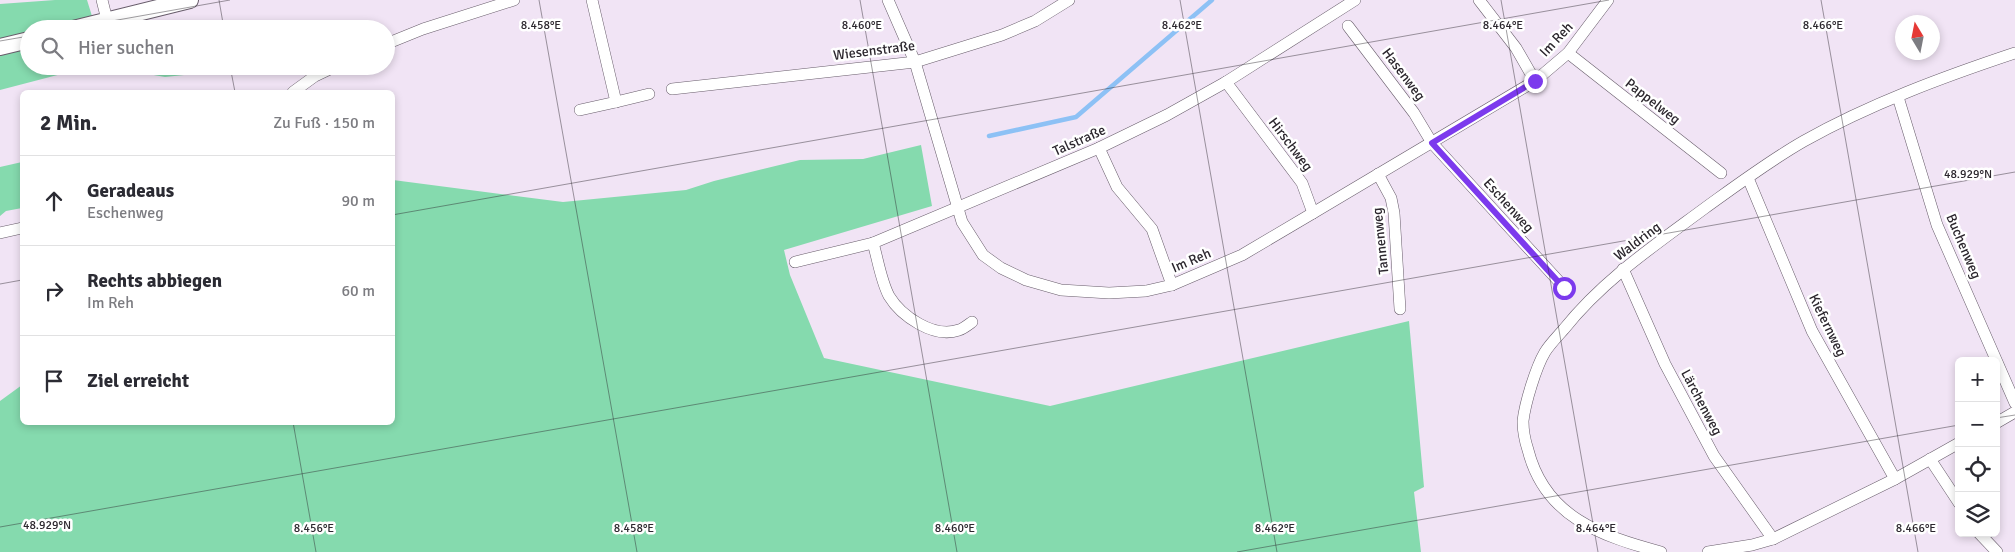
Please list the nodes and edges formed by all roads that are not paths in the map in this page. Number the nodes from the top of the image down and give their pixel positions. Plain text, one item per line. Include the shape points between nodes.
1 (102, 0) edge
2 (190, 0) edge
3 (514, 0) edge
4 (592, 0) edge
5 (888, 0) edge
6 (1069, 0) edge
7 (1355, 0) edge
8 (1479, 0) edge
9 (1608, 0) edge
10 (107, 20) joint
11 (1348, 26) dead end
12 (395, 40) edge
13 (20, 42) edge
14 (0, 47) edge
15 (1568, 53) junction
16 (2015, 53) edge
17 (915, 62) junction
18 (317, 75) edge
19 (1535, 81) junction
20 (1226, 82) junction
21 (672, 89) dead end
22 (295, 90) edge
23 (649, 94) dead end
24 (1898, 97) junction
25 (616, 102) junction
26 (580, 110) dead end
27 (1432, 143) junction
28 (1099, 148) junction
29 (1720, 173) dead end
30 (1378, 174) junction
31 (1748, 178) junction
32 (958, 209) junction
33 (1313, 213) junction
34 (20, 228) edge
35 (0, 233) edge
36 (873, 243) junction
37 (795, 262) dead end
38 (1623, 270) junction
39 (1172, 285) junction
40 (1564, 288) dead end
41 (1400, 309) dead end
42 (972, 322) dead end
43 (2015, 402) edge
44 (2015, 412) edge
45 (2000, 421) edge
46 (1955, 445) edge
47 (1930, 459) junction
48 (1895, 479) junction
49 (1955, 497) edge
50 (1983, 537) edge
51 (1773, 539) junction
52 (1661, 552) edge
53 (1708, 552) edge
54 (1997, 552) edge

1 - 10 street
2 - 10 main road
3 - 12 street
4 - 25 street
5 - 17 street, Im Reh
6 - 17 street, Wiesenstraße via 1035,21 1002,35
7 - 20 street, Talstraße
8 - 19 street via 1516,48
9 - 15 street, Im Reh
11 - 27 street, Hasenweg via 1414,113
13 - 14 main road
15 - 19 street, Im Reh
15 - 29 street, Pappelweg
16 - 24 street, Waldring
17 - 21 street, Wiesenstraße
17 - 32 street, Im Reh
18 - 22 street
19 - 27 street, Im Reh
20 - 28 street, Talstraße
20 - 33 street, Hirschweg via 1302,183
23 - 25 street
24 - 31 street, Waldring via 1803,142
24 - 43 street, Buchenweg via 1937,225
25 - 26 street
27 - 30 street, Im Reh
27 - 40 street, Eschenweg
28 - 32 street, Talstraße
28 - 39 street via 1116,187 1152,229
30 - 33 street, Im Reh
30 - 41 street, Tannenweg via 1391,198 1394,214
31 - 38 street, Waldring
31 - 48 street, Kiefernweg via 1812,331
32 - 36 street, Talstraße
32 - 39 street, Im Reh via 983,255 1026,280 1061,290 1109,293 1146,292
33 - 39 street, Im Reh via 1242,255
34 - 35 street
36 - 37 street, Talstraße
36 - 42 street via 889,295 899,309 936,332 958,330
38 - 51 street, Lärchenweg via 1665,364 1714,456
38 - 52 street, Waldring via 1583,305 1545,353 1529,394 1523,422 1525,442 1546,491 1573,518 1600,533
44 - 45 street
46 - 47 street
47 - 48 street
47 - 49 street
48 - 51 street
50 - 54 street
51 - 53 street

